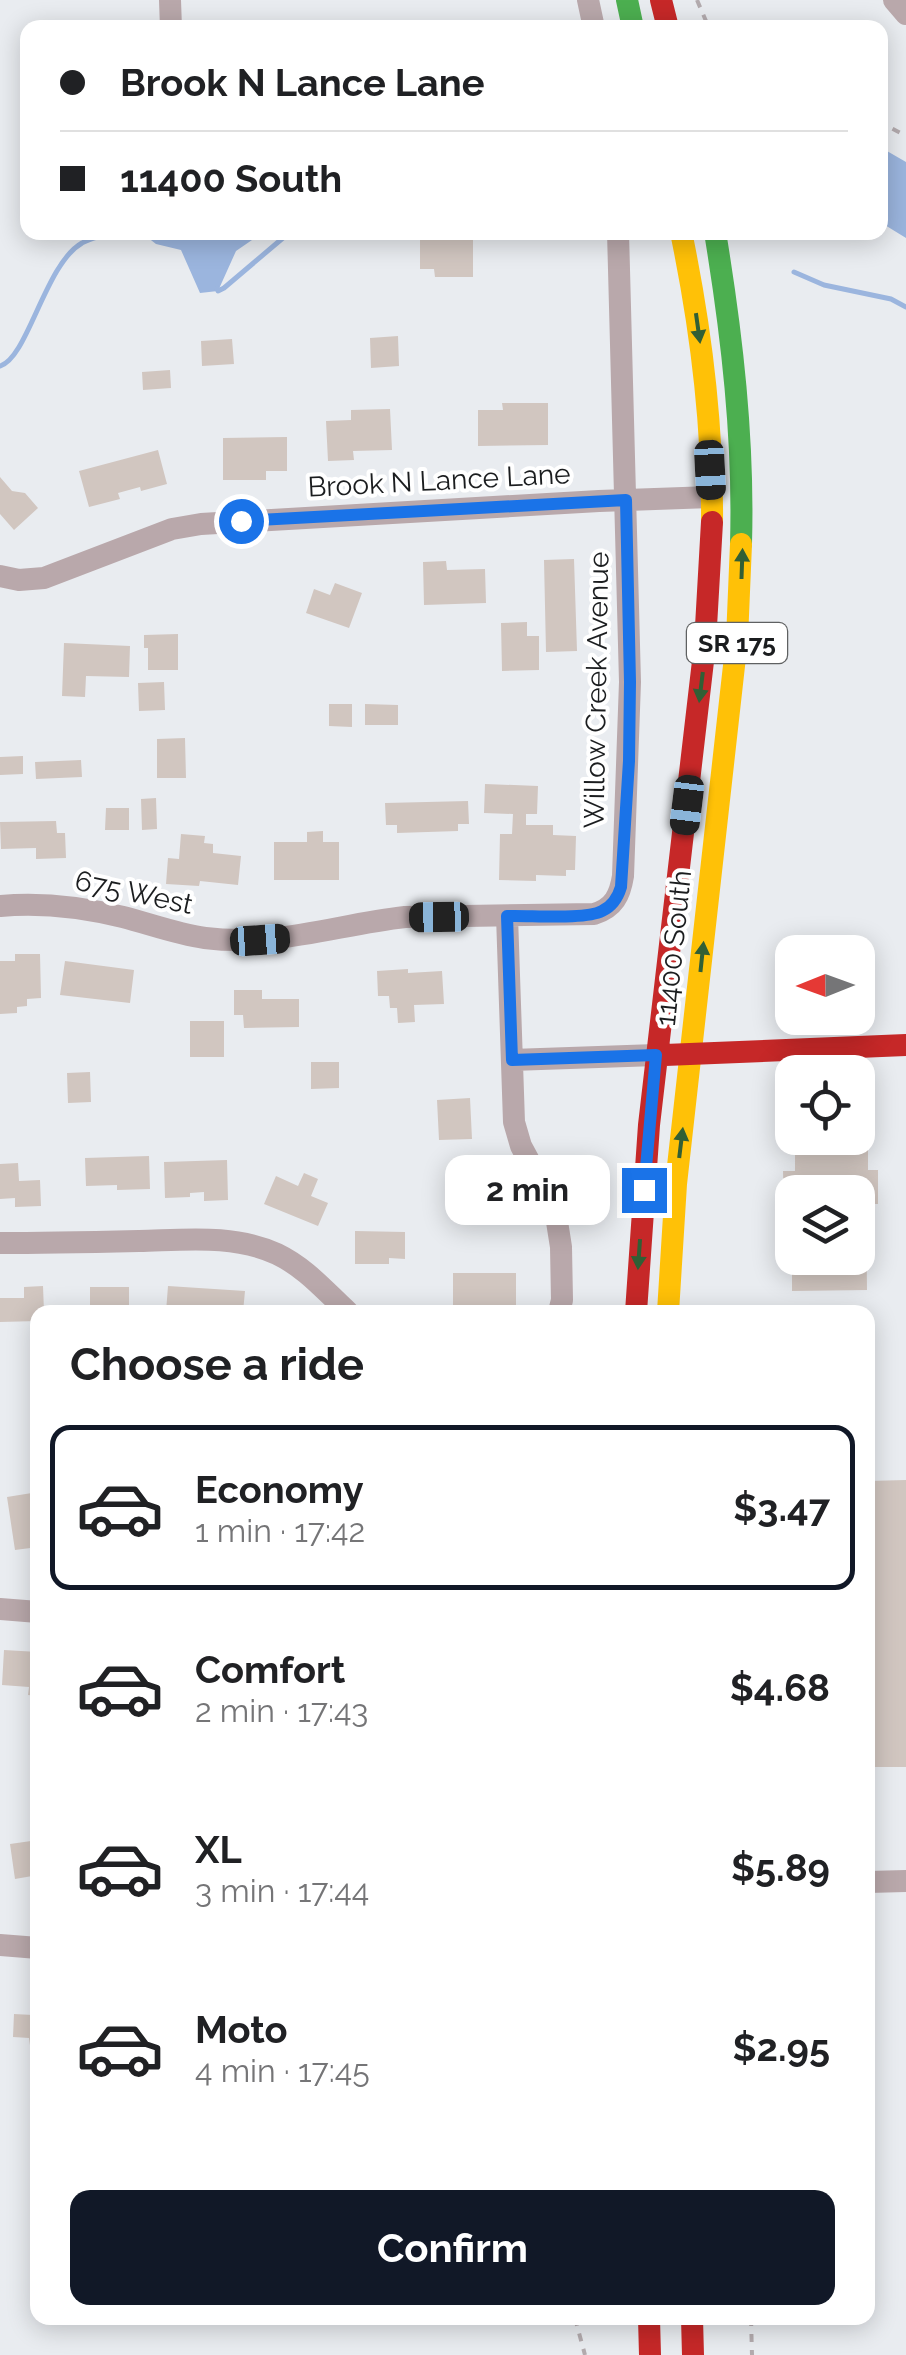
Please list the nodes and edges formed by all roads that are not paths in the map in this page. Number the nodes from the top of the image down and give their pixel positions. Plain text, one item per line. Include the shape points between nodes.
1 (894, 0) edge
2 (906, 14) edge
3 (618, 240) edge
4 (682, 240) edge
5 (716, 240) edge
6 (711, 497) junction
7 (626, 500) junction
8 (0, 576) edge
9 (612, 905) joint
10 (0, 906) edge
11 (507, 916) junction
12 (906, 1046) edge
13 (692, 1054) junction
14 (656, 1055) junction
15 (512, 1060) junction
16 (0, 1244) edge
17 (341, 1305) edge
18 (561, 1305) edge
19 (636, 1305) edge
20 (668, 1305) edge
21 (0, 1609) edge
22 (30, 1611) edge
23 (875, 1882) edge
24 (906, 1882) edge
25 (0, 1945) edge
26 (30, 1947) edge
27 (649, 2325) edge
28 (692, 2325) edge
29 (650, 2351) edge
30 (693, 2354) edge

1 - 2 street
3 - 7 street, Willow Creek Avenue
4 -> 6 main road, 11400 South / SR 175 via 699,330
13 -> 5 main road, 11400 South / SR 175 via 742,568 740,428
6 - 7 street, Brook N Lance Lane
6 -> 14 main road, 11400 South / SR 175 via 704,664
7 - 8 street, Brook N Lance Lane via 202,524 44,578
7 - 9 street, Willow Creek Avenue via 629,761 623,876
9 - 11 street, 675 West via 594,914
10 - 11 street, 675 West via 69,906 232,940 288,938 404,917
11 - 15 street
12 - 13 main road
13 - 14 main road
20 -> 13 main road, 11400 South / SR 175
14 - 15 street
14 -> 19 main road, 11400 South / SR 175
15 - 18 street via 514,1122 559,1229
16 - 17 street via 250,1245 292,1262
21 - 22 street
23 - 24 street
25 - 26 street
27 - 29 main road
28 - 30 main road

